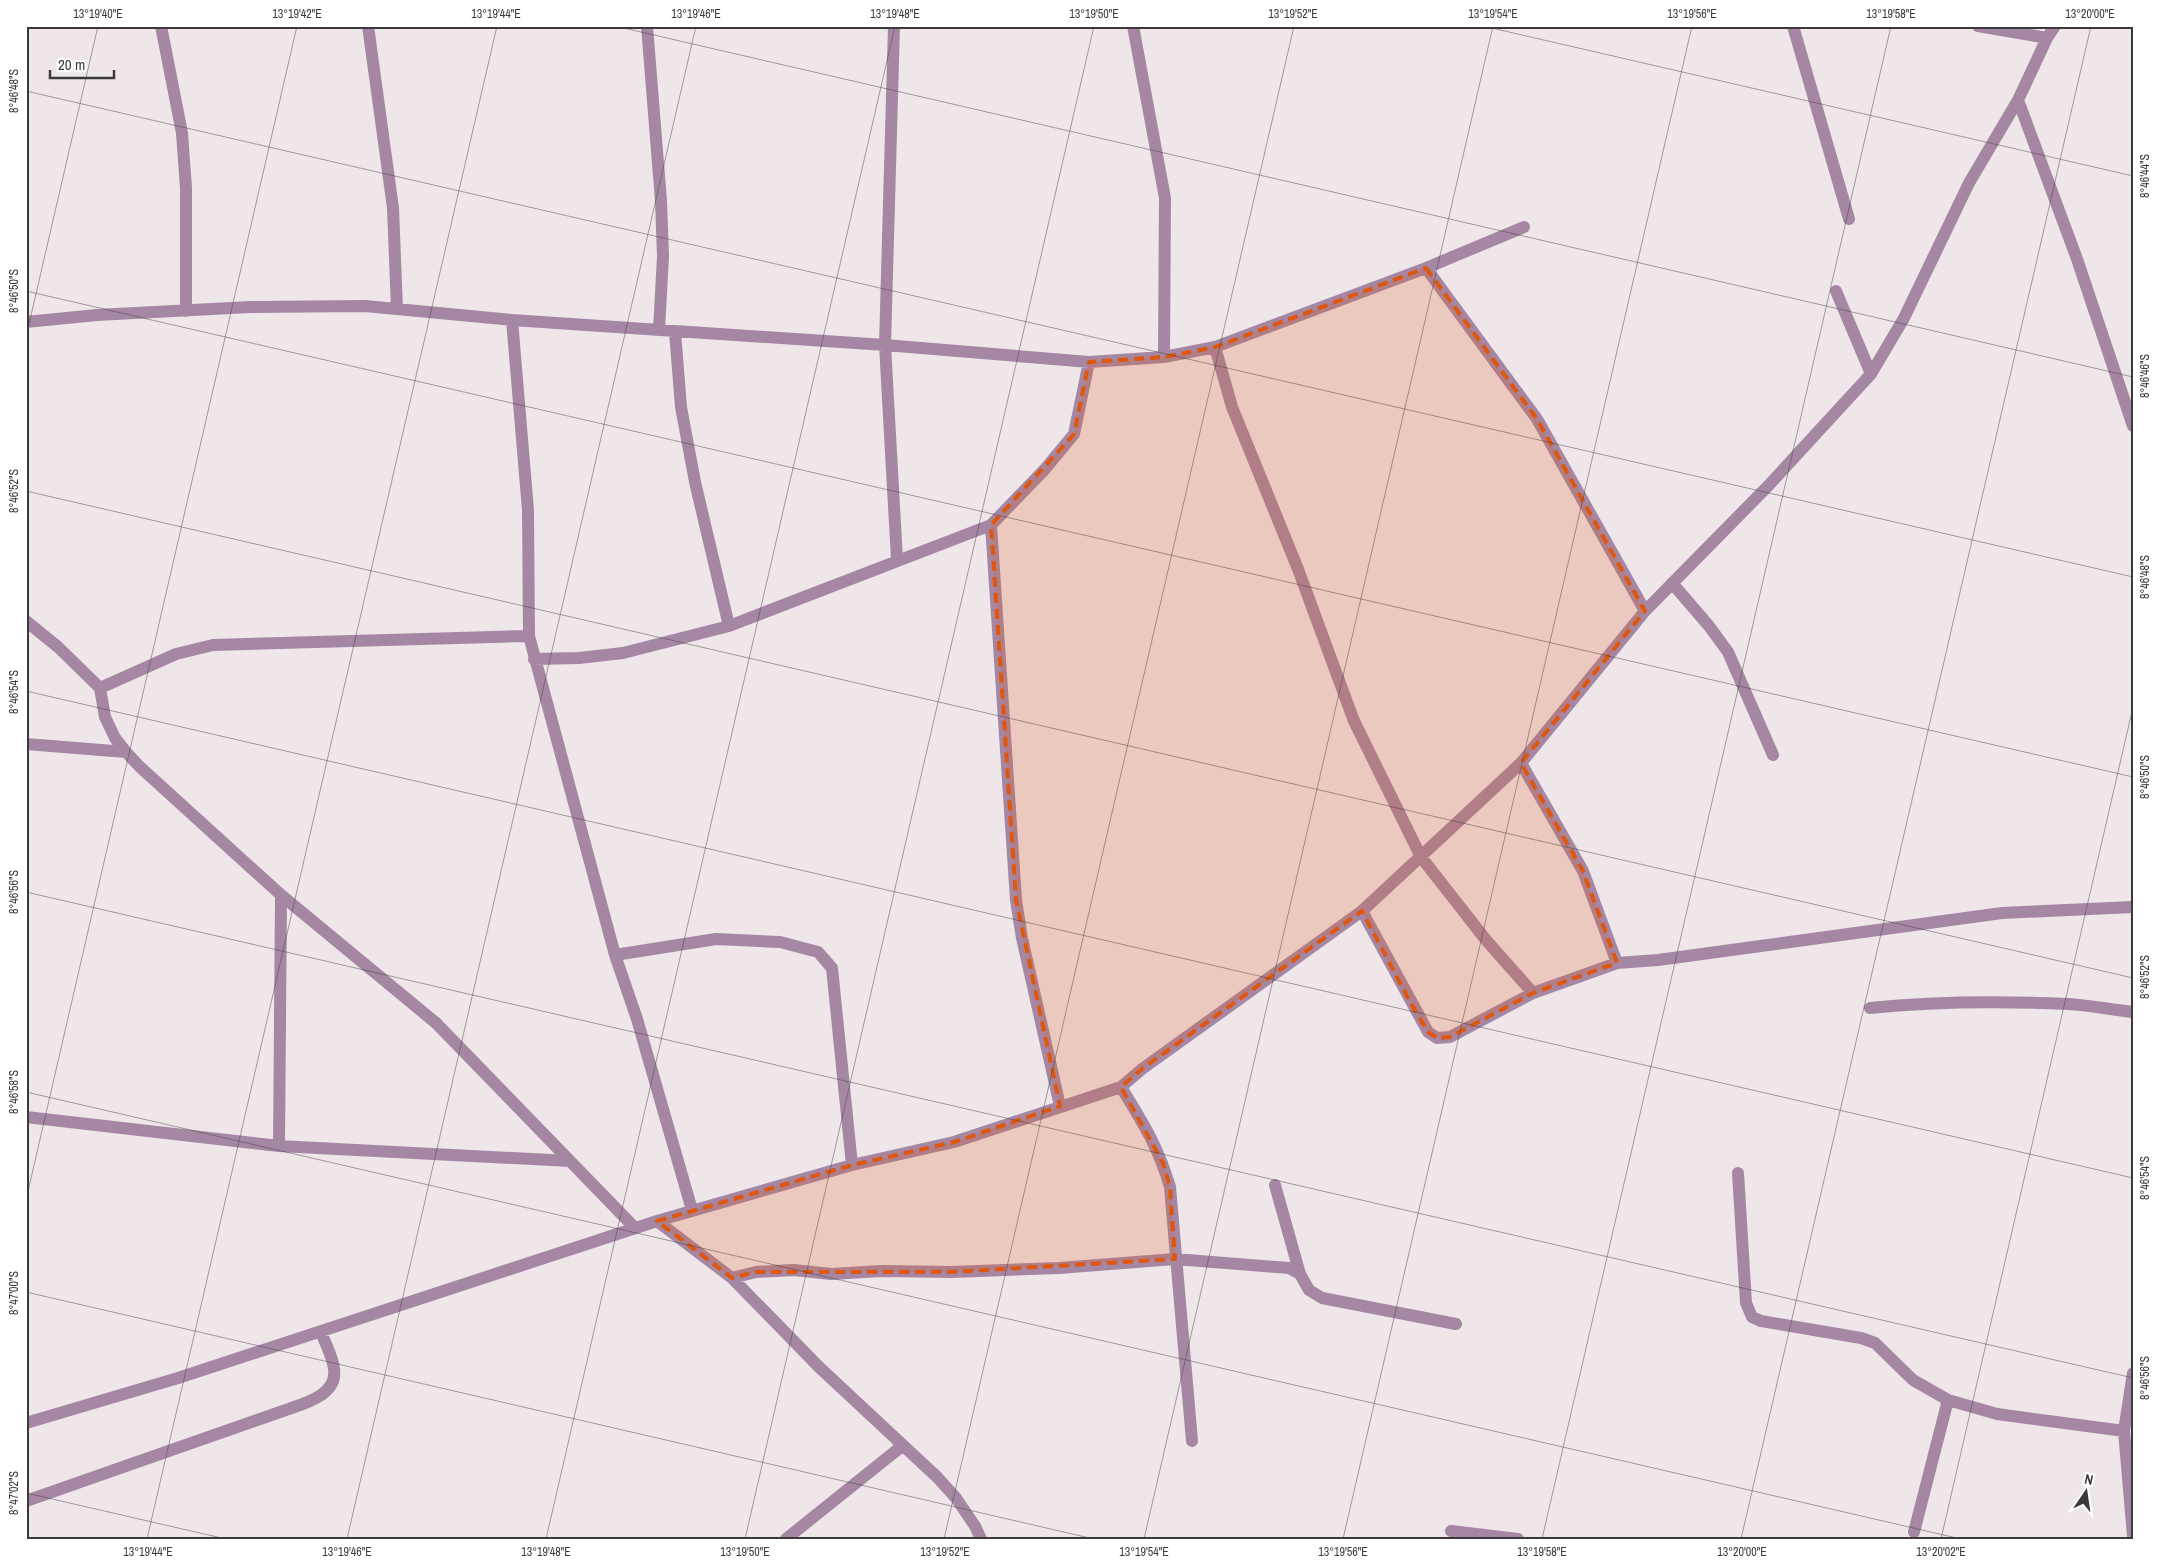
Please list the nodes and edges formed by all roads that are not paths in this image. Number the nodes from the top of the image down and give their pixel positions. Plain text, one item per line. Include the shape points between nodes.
1 (161, 26) edge
2 (368, 26) edge
3 (647, 26) edge
4 (894, 26) edge
5 (1133, 26) edge
6 (1793, 26) edge
7 (1978, 26) edge
8 (2055, 26) edge
9 (2047, 38) junction
10 (2018, 100) junction
11 (1849, 219) dead end
12 (1524, 227) dead end
13 (1426, 268) junction
14 (1836, 291) dead end
15 (397, 309) junction
16 (186, 311) junction
17 (512, 320) junction
18 (26, 322) edge
19 (659, 330) junction
20 (675, 332) junction
21 (885, 345) junction
22 (1215, 347) junction
23 (1164, 357) junction
24 (1089, 362) junction
25 (1871, 374) junction
26 (2131, 410) edge
27 (2133, 426) edge
28 (991, 525) junction
29 (897, 560) junction
30 (1672, 583) junction
31 (1645, 611) junction
32 (26, 621) edge
33 (729, 626) junction
34 (529, 636) junction
35 (534, 659) junction
36 (100, 688) junction
37 (26, 744) edge
38 (126, 752) junction
39 (1773, 755) dead end
40 (1521, 763) junction
41 (1421, 857) junction
42 (281, 895) junction
43 (2133, 907) edge
44 (1362, 911) junction
45 (615, 955) junction
46 (1617, 962) junction
47 (1533, 992) junction
48 (1870, 1008) dead end
49 (2133, 1012) edge
50 (1121, 1087) junction
51 (1060, 1106) junction
52 (26, 1117) edge
53 (279, 1146) junction
54 (570, 1161) junction
55 (852, 1165) junction
56 (1738, 1173) dead end
57 (1275, 1185) dead end
58 (692, 1210) junction
59 (656, 1221) junction
60 (635, 1228) junction
61 (1175, 1259) junction
62 (1300, 1274) junction
63 (732, 1278) junction
64 (1456, 1324) dead end
65 (321, 1332) junction
66 (2133, 1373) edge
67 (1948, 1400) junction
68 (26, 1422) edge
69 (2124, 1431) junction
70 (1192, 1440) dead end
71 (902, 1446) junction
72 (26, 1501) edge
73 (1451, 1531) dead end
74 (1914, 1532) dead end
75 (2133, 1536) edge
76 (1513, 1538) edge
77 (786, 1539) edge
78 (981, 1539) edge

1 - 16 street via 182,133 186,188
2 - 15 street via 393,208
3 - 19 street via 661,201 663,256
4 - 21 street
5 - 23 street via 1165,198
6 - 11 street
7 - 9 street
8 - 9 street
9 - 10 street
10 - 25 street via 1969,183 1904,318
10 - 26 street
12 - 13 street
13 - 22 street
13 - 31 street via 1537,420
14 - 25 street
15 - 16 street via 336,305
15 - 17 street
16 - 18 street
17 - 19 street
17 - 34 street via 528,510
19 - 20 street
20 - 21 street
20 - 33 street via 680,407 694,482
21 - 24 street
21 - 29 street
22 - 23 street
22 - 41 street via 1232,408 1298,569 1354,721
23 - 24 street
24 - 28 street via 1074,434
25 - 30 street via 1769,485
26 - 27 street
28 - 29 street
28 - 51 street via 1016,900
29 - 33 street
30 - 31 street
30 - 39 street via 1728,652
31 - 40 street
32 - 36 street
33 - 35 street via 623,653
34 - 35 street
34 - 36 street via 213,645 176,654
35 - 45 street
36 - 38 street via 105,717
37 - 38 street
38 - 42 street
40 - 41 street
40 - 46 street via 1583,871
41 - 44 street
41 - 47 street via 1486,940
42 - 53 street
42 - 54 street via 436,1023
43 - 46 street via 2002,913 1658,960
44 - 47 street via 1410,1002 1428,1032 1436,1038 1450,1037
44 - 50 street
45 - 55 street via 716,939 780,942 818,952 832,968
45 - 58 street via 637,1019
46 - 47 street
48 - 49 street via 1927,1002 2006,1002 2069,1004
50 - 51 street
50 - 61 street via 1152,1137 1163,1163 1170,1187
51 - 55 street via 954,1142
52 - 53 street
53 - 54 street
54 - 60 street
55 - 58 street
56 - 67 street via 1746,1303 1752,1317 1875,1343 1913,1380
57 - 62 street
58 - 59 street
59 - 60 street
59 - 63 street
60 - 65 street
61 - 62 street via 1289,1268
61 - 63 street via 1058,1268 914,1273 831,1274 794,1270 756,1272
61 - 70 street
62 - 64 street via 1309,1290 1322,1298
63 - 71 street
65 - 68 street
65 - 72 street via 334,1370 333,1381 326,1391 291,1408
66 - 69 street
67 - 69 street via 1997,1414
67 - 74 street
69 - 75 street
71 - 77 street
71 - 78 street via 956,1498
73 - 76 street

